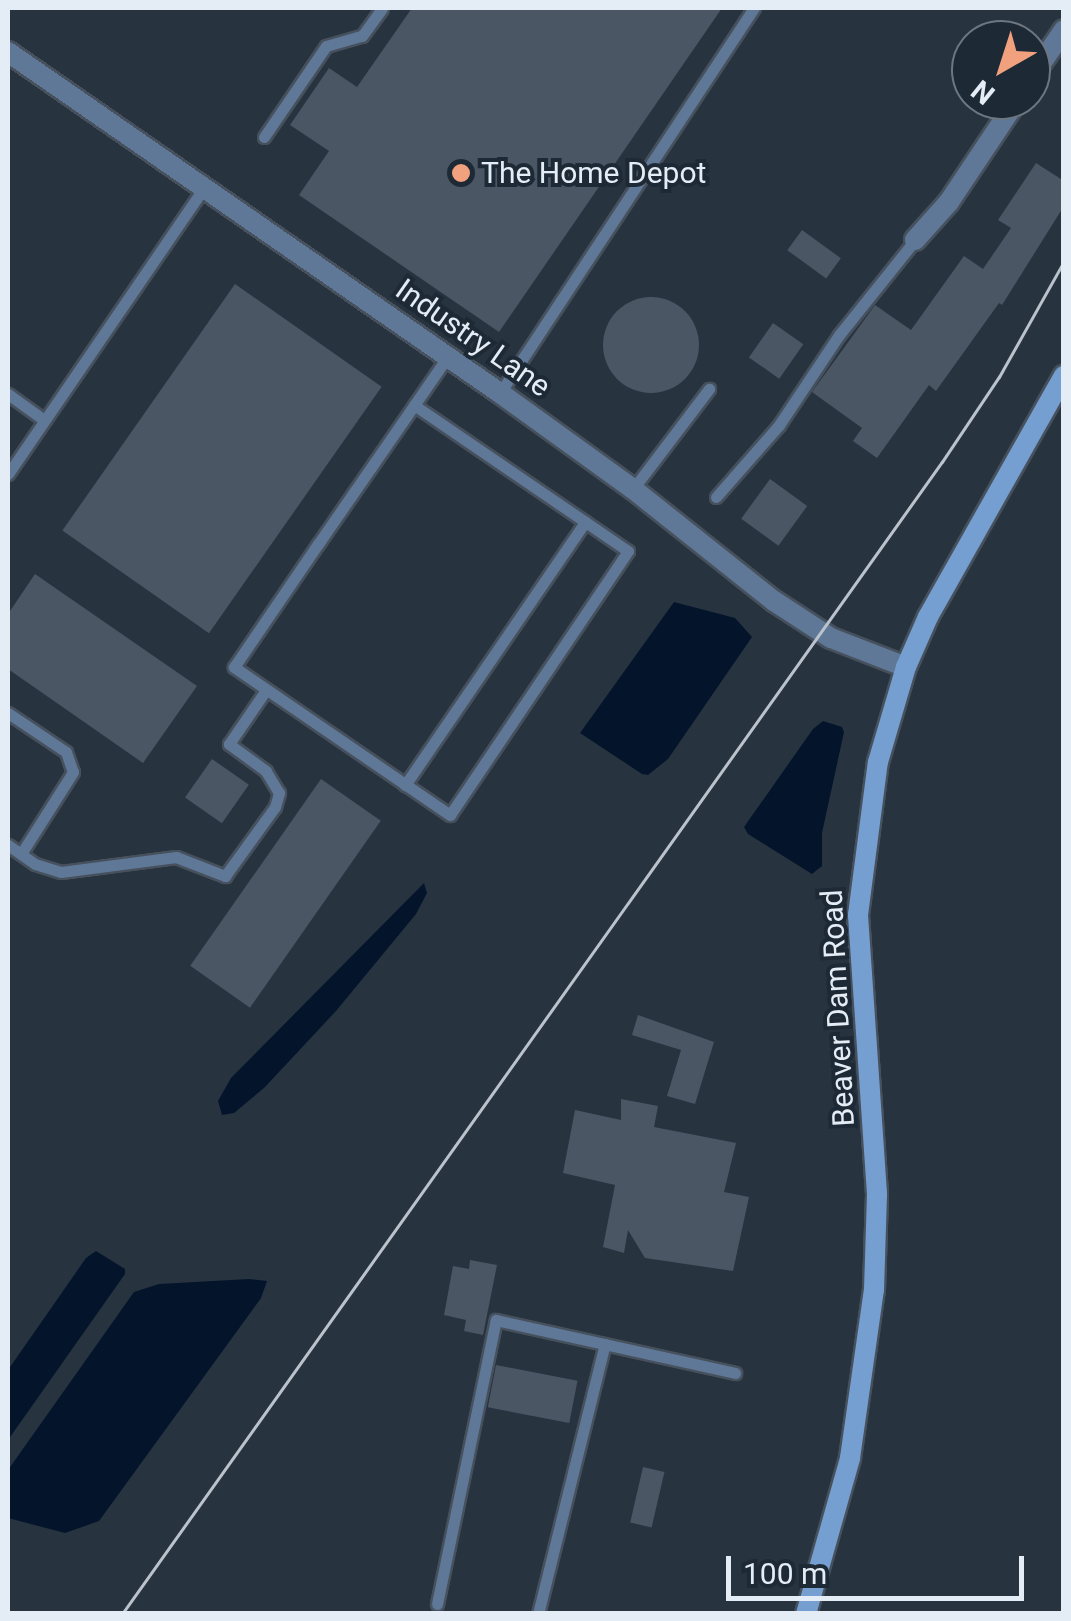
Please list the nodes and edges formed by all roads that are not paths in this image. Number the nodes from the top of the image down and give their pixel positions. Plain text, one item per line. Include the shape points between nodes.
1 (382, 8) edge
2 (754, 8) edge
3 (8, 52) edge
4 (1003, 120) edge
5 (264, 136) dead end
6 (204, 188) junction
7 (915, 240) joint
8 (448, 356) junction
9 (1064, 376) edge
10 (709, 390) dead end
11 (500, 393) junction
12 (8, 394) edge
13 (414, 405) junction
14 (44, 420) junction
15 (8, 474) edge
16 (633, 488) junction
17 (716, 497) dead end
18 (585, 522) junction
19 (906, 667) junction
20 (266, 690) junction
21 (8, 713) edge
22 (404, 785) junction
23 (8, 845) edge
24 (21, 854) junction
25 (606, 1344) junction
26 (734, 1373) dead end
27 (436, 1604) dead end
28 (538, 1614) edge
29 (806, 1614) edge

1 - 5 lane via 362,36 326,46
2 - 11 lane
3 - 6 street, Industry Lane
4 - 7 street
6 - 8 street, Industry Lane
6 - 14 lane
7 - 17 lane
8 - 11 street, Industry Lane
8 - 13 lane
9 - 19 main road, Beaver Dam Road via 946,579
10 - 16 lane
11 - 16 street, Industry Lane
12 - 14 lane
13 - 18 lane
13 - 20 lane via 234,667
14 - 15 lane
16 - 19 street, Industry Lane via 800,618
18 - 22 lane
18 - 22 lane via 628,551 450,815
19 - 29 main road, Beaver Dam Road via 869,808 858,915 877,1194 869,1342 850,1458
20 - 22 lane
20 - 24 lane via 229,744 266,771 279,793 225,876 176,857 61,872
21 - 24 lane via 66,752 73,772
23 - 24 lane
25 - 26 lane
25 - 27 lane via 496,1320
25 - 28 lane

